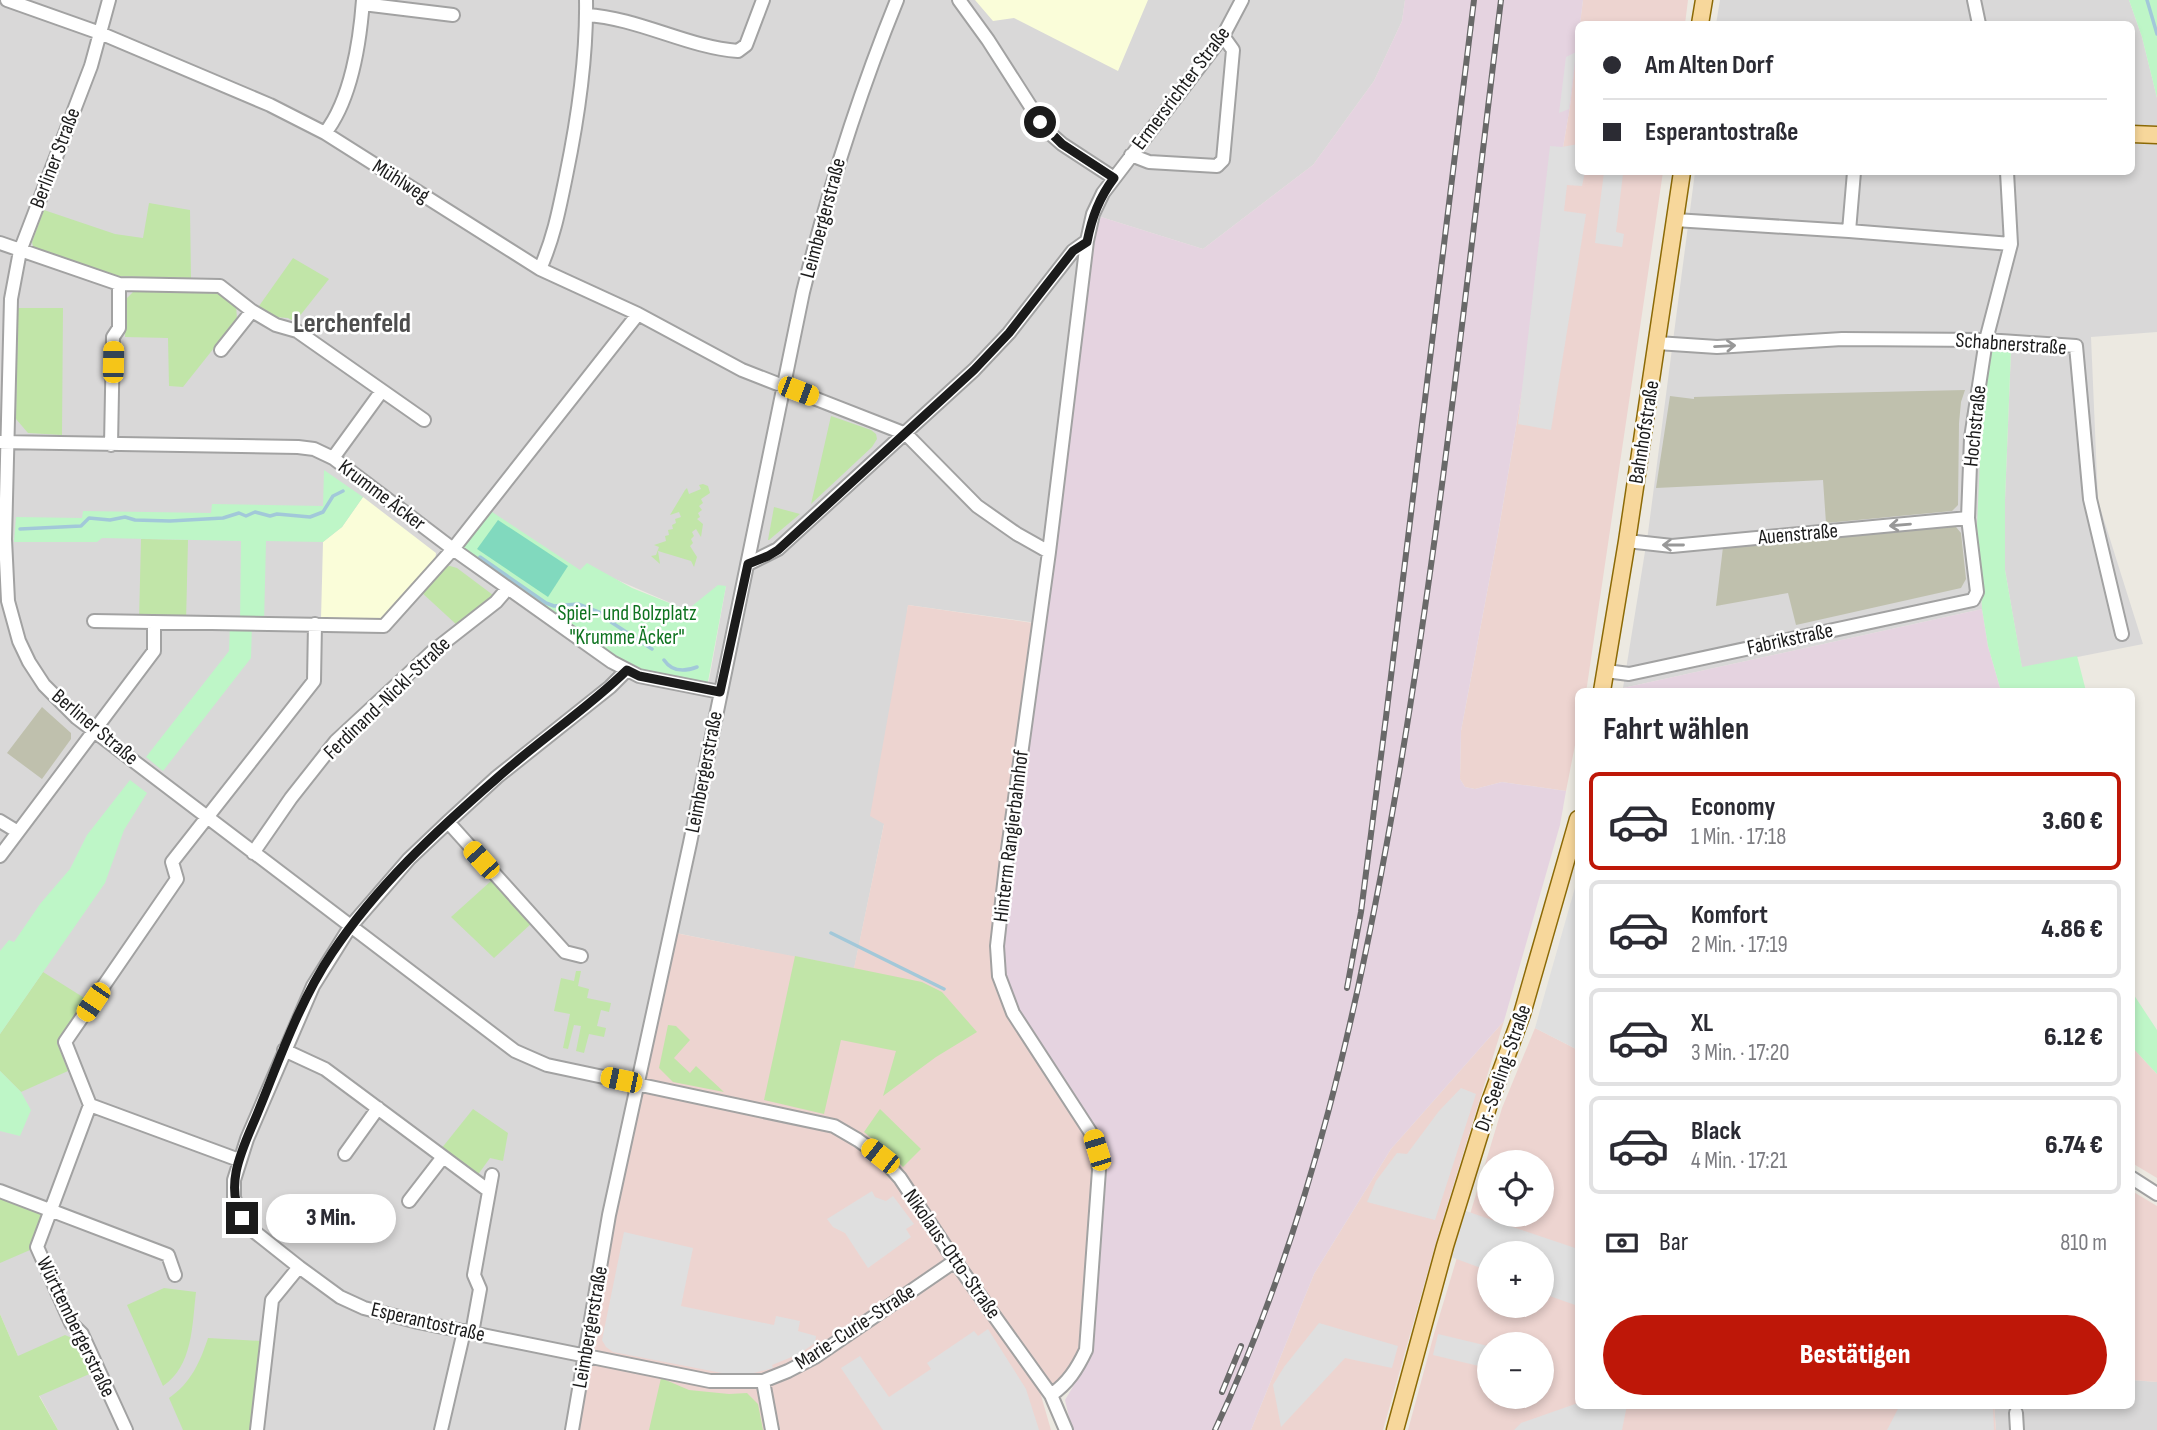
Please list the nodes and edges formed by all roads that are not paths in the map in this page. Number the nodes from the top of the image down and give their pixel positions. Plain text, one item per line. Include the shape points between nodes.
1 (7, 0) edge
2 (109, 0) edge
3 (586, 0) edge
4 (763, 0) edge
5 (897, 0) edge
6 (959, 0) edge
7 (1242, 0) edge
8 (1704, 0) edge
9 (1974, 0) edge
10 (363, 2) edge
11 (453, 15) dead end
12 (586, 15) junction
13 (1700, 21) edge
14 (1978, 21) edge
15 (100, 33) junction
16 (1223, 36) junction
17 (326, 133) junction
18 (2135, 134) edge
19 (2157, 135) edge
20 (1131, 155) junction
21 (1682, 175) edge
22 (1854, 175) edge
23 (2007, 175) edge
24 (1114, 178) junction
25 (1675, 220) junction
26 (1849, 231) junction
27 (1087, 242) junction
28 (0, 243) edge
29 (2011, 244) junction
30 (20, 251) junction
31 (540, 269) junction
32 (119, 284) junction
33 (252, 311) junction
34 (638, 314) junction
35 (1986, 340) junction
36 (1657, 343) junction
37 (221, 350) dead end
38 (784, 386) junction
39 (381, 392) junction
40 (424, 420) dead end
41 (906, 434) junction
42 (3, 442) edge
43 (111, 445) junction
44 (334, 458) junction
45 (1968, 518) junction
46 (1627, 541) junction
47 (453, 550) junction
48 (1049, 552) junction
49 (748, 564) junction
50 (508, 588) junction
51 (1973, 600) joint
52 (94, 621) dead end
53 (154, 622) junction
54 (315, 624) junction
55 (2122, 634) dead end
56 (627, 670) junction
57 (1605, 671) junction
58 (1602, 688) edge
59 (720, 692) junction
60 (94, 731) junction
61 (206, 817) junction
62 (0, 821) edge
63 (448, 822) junction
64 (18, 832) junction
65 (1575, 835) edge
66 (253, 853) junction
67 (0, 856) edge
68 (351, 927) junction
69 (581, 956) dead end
70 (284, 1050) junction
71 (637, 1083) junction
72 (90, 1105) junction
73 (378, 1108) junction
74 (345, 1154) dead end
75 (443, 1157) junction
76 (239, 1160) junction
77 (492, 1175) dead end
78 (2135, 1180) edge
79 (0, 1191) edge
80 (489, 1191) junction
81 (2157, 1194) edge
82 (409, 1201) dead end
83 (51, 1210) junction
84 (955, 1261) junction
85 (299, 1267) junction
86 (175, 1275) dead end
87 (468, 1332) junction
88 (584, 1356) junction
89 (763, 1381) junction
90 (1051, 1395) junction
91 (2015, 1413) dead end
92 (126, 1430) edge
93 (257, 1430) edge
94 (441, 1430) edge
95 (572, 1430) edge
96 (772, 1430) edge
97 (1066, 1430) edge
98 (1395, 1430) edge
99 (2017, 1430) edge

1 - 15 street, Mühlweg
2 - 15 street, Berliner Straße
3 - 12 street
4 - 12 street via 746,45 738,51 610,16
5 - 38 street, Leimbergerstraße via 857,102 822,215
6 - 24 street via 1045,130
7 - 16 street, Ermersrichter Straße
8 - 13 main road
9 - 14 street
10 - 11 street
10 - 17 street via 354,63 336,118
12 - 31 street via 583,77 571,153 553,239
15 - 17 street, Mühlweg
15 - 30 street, Berliner Straße
16 - 20 street, Ermersrichter Straße
16 - 20 street via 1233,50 1223,160 1217,166 1149,162
17 - 31 street, Mühlweg
18 - 19 main road
20 - 24 street, Ermersrichter Straße
21 - 25 main road, Bahnhofstraße
22 - 26 street
23 - 29 street, Hochstraße
24 - 27 street, Ermersrichter Straße via 1093,214
25 - 26 street
25 - 36 main road, Bahnhofstraße
26 - 29 street
27 - 41 street via 1073,251 1009,333
27 - 48 street, Hinterm Rangierbahnhof
28 - 30 street
29 - 35 street, Hochstraße
30 - 32 street
30 - 42 street, Berliner Straße via 11,299
31 - 34 street, Mühlweg
32 - 33 street via 220,286
32 - 43 street
33 - 37 street
33 - 39 street via 297,331
34 - 38 street, Mühlweg via 742,370
34 - 47 street
36 -> 35 street, Schabnerstraße via 1717,347 1842,339
35 - 45 street, Hochstraße via 1971,438
35 - 55 street, Schabnerstraße via 2076,346 2090,499
36 - 46 main road, Bahnhofstraße
38 - 41 street, Mühlweg
38 - 49 street, Leimbergerstraße
39 - 40 street
39 - 44 street
41 - 48 street via 977,506
41 - 49 street via 778,550
42 - 43 street, Krumme Äcker
42 - 60 street, Berliner Straße via 5,578 13,625 44,685
43 - 44 street, Krumme Äcker via 298,446
44 - 47 street, Krumme Äcker
45 -> 46 street, Auenstraße via 1672,546
45 - 51 street, Hochstraße via 1977,592
46 - 57 main road, Bahnhofstraße
47 - 50 street, Krumme Äcker
47 - 54 street via 384,626
48 - 90 street, Hinterm Rangierbahnhof via 998,946 999,976 1013,1013 1093,1136 1097,1150 1086,1350 1065,1385
49 - 59 street, Leimbergerstraße
50 - 56 street, Krumme Äcker
50 - 66 street, Ferdinand-Nickl-Straße via 336,741
51 - 57 street, Fabrikstraße via 1629,674
52 - 53 street
53 - 54 street
53 - 60 street via 154,651
54 - 61 street via 314,681
56 - 59 street, Krumme Äcker
56 - 63 street, Esperantostraße
57 - 58 main road, Bahnhofstraße
59 - 71 street, Leimbergerstraße
60 - 61 street, Berliner Straße
60 - 64 street
61 - 66 street, Berliner Straße
61 - 72 street via 172,862 177,878 65,1042
62 - 64 street
63 - 68 street, Esperantostraße
63 - 69 street via 565,952
64 - 67 street
65 - 98 main road, Dr.-Seeling-Straße via 1445,1246
66 - 68 street, Berliner Straße
68 - 70 street, Esperantostraße via 313,986
68 - 71 street, Berliner Straße via 515,1051 547,1065
70 - 73 street via 325,1069
70 - 76 street, Esperantostraße
71 - 84 street, Nikolaus-Otto-Straße via 834,1126 869,1148 900,1178
71 - 88 street, Leimbergerstraße
72 - 76 street
72 - 83 street, Württembergerstraße
73 - 74 street
73 - 75 street
75 - 80 street
75 - 82 street
76 - 85 street, Esperantostraße via 234,1189 242,1218
77 - 80 street
78 - 81 street
79 - 83 street
80 - 87 street via 474,1275 480,1289
83 - 86 street via 168,1255
83 - 92 street, Württembergerstraße via 37,1247
84 - 89 street, Marie-Curie-Straße via 815,1357
84 - 90 street, Nikolaus-Otto-Straße
85 - 87 street, Esperantostraße via 363,1308
85 - 93 street via 272,1300
87 - 88 street, Esperantostraße
87 - 94 street
88 - 89 street, Marie-Curie-Straße via 710,1381
88 - 95 street, Leimbergerstraße
89 - 96 street
90 - 97 street, Nikolaus-Otto-Straße
91 - 99 street

